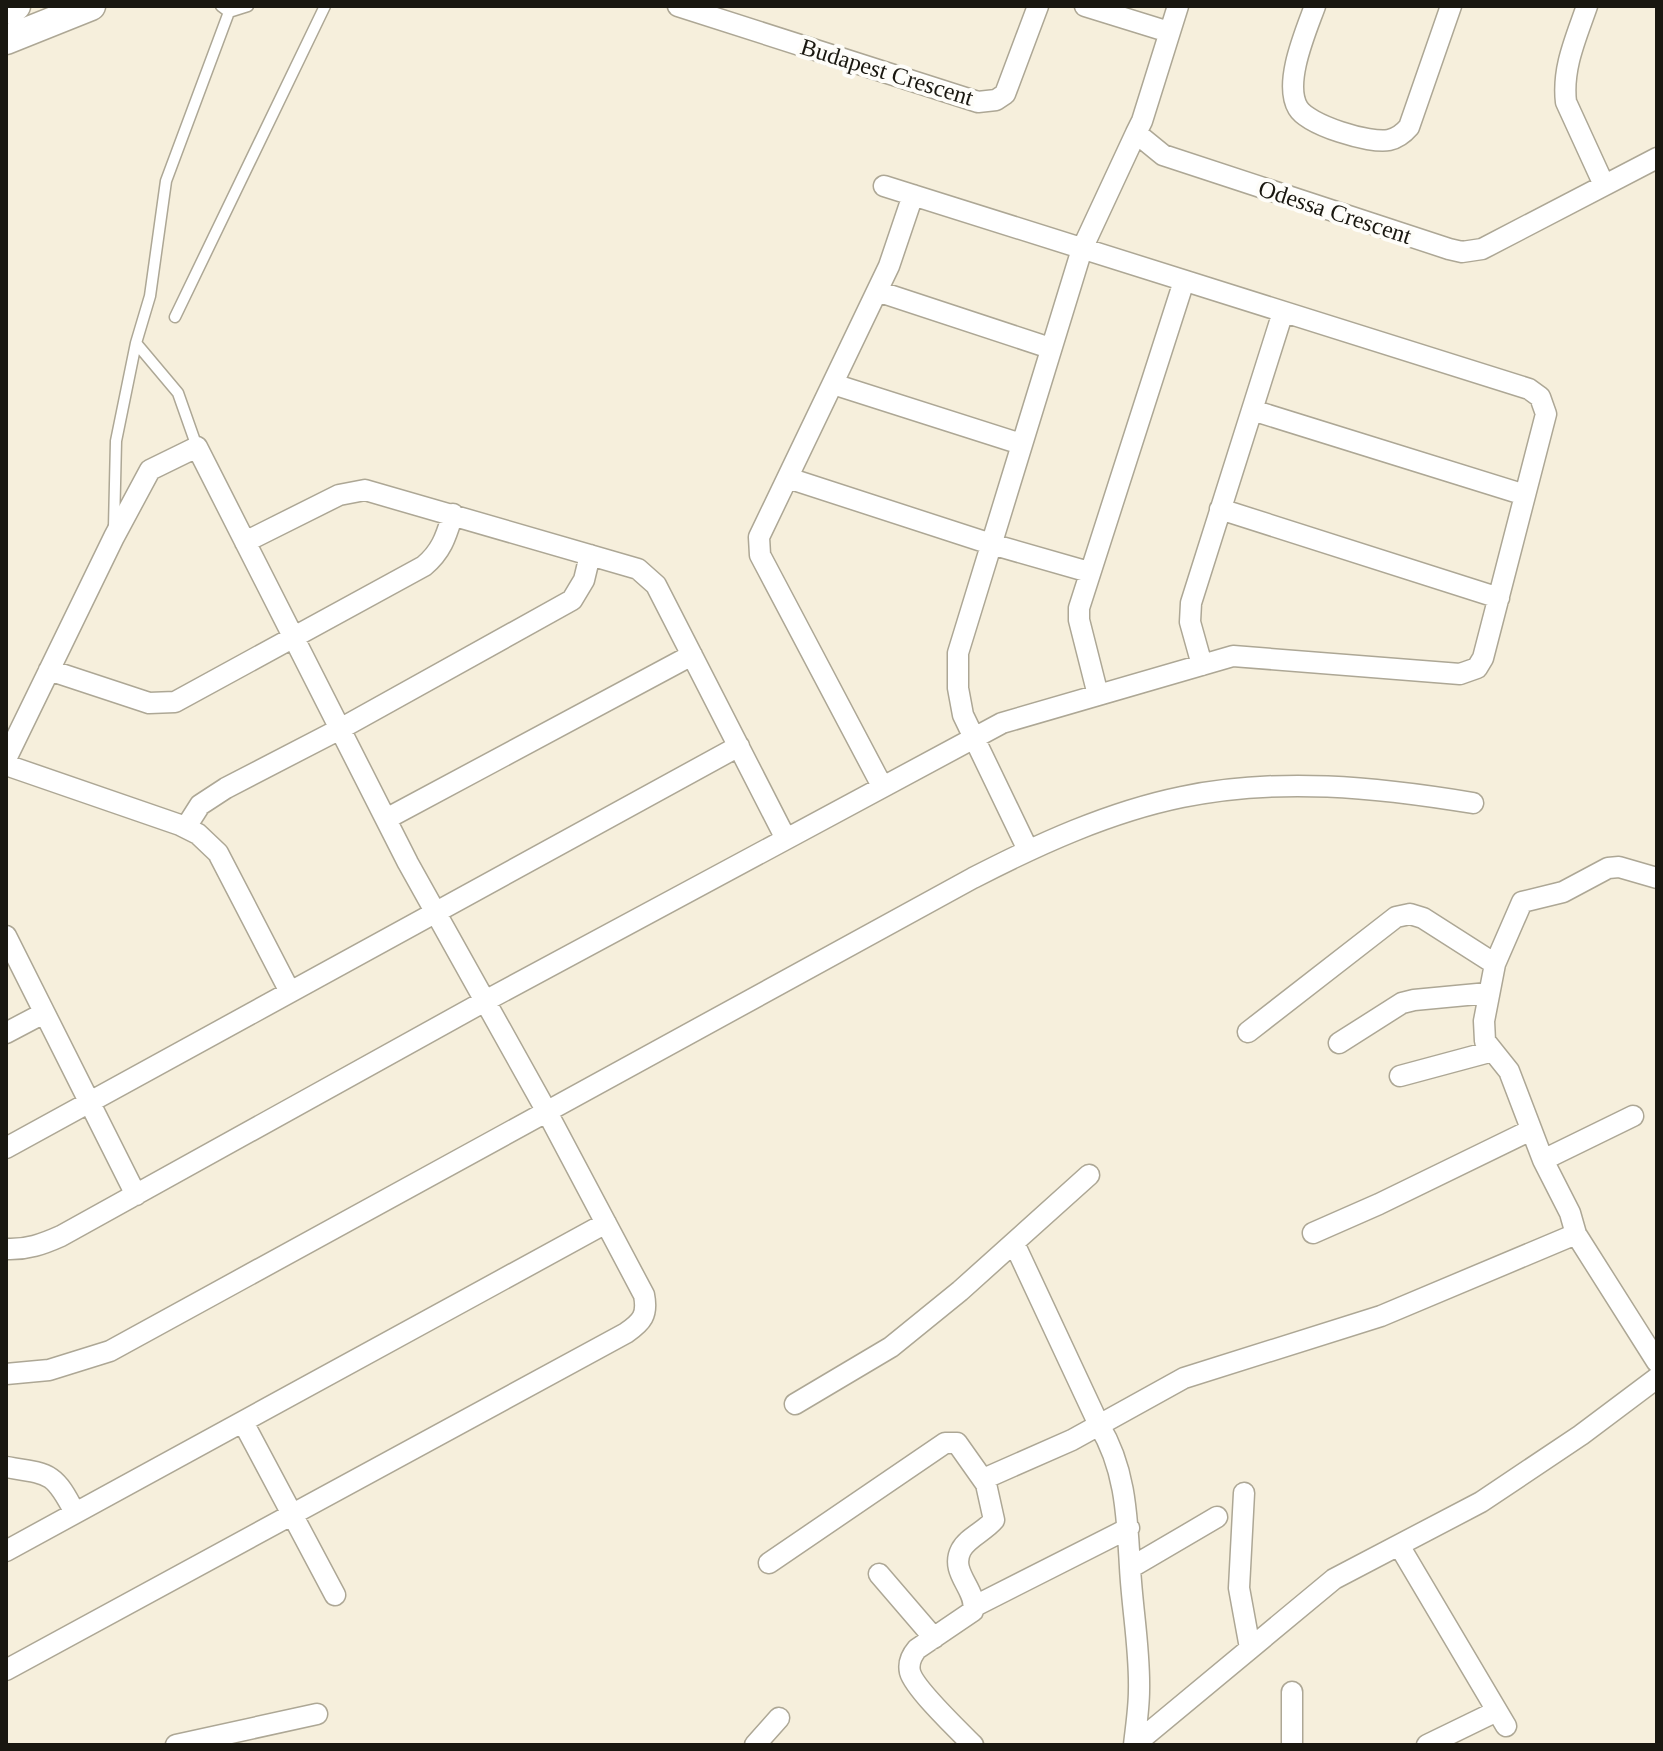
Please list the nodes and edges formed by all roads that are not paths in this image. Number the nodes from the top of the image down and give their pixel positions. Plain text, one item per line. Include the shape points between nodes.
1 (16, 6) edge
2 (91, 6) edge
3 (248, 6) edge
4 (325, 6) edge
5 (678, 6) edge
6 (1038, 6) edge
7 (1085, 6) edge
8 (1178, 6) edge
9 (1315, 6) edge
10 (1451, 6) edge
11 (1587, 6) edge
12 (225, 9) edge
13 (6, 10) edge
14 (1169, 32) junction
15 (6, 40) edge
16 (1136, 133) junction
17 (1657, 158) edge
18 (1604, 185) junction
19 (884, 186) dead end
20 (913, 195) junction
21 (1082, 249) junction
22 (1184, 281) junction
23 (877, 291) junction
24 (1283, 312) junction
25 (175, 317) dead end
26 (136, 343) junction
27 (1050, 348) junction
28 (833, 384) junction
29 (1252, 410) junction
30 (1021, 444) junction
31 (197, 447) junction
32 (788, 478) junction
33 (1525, 495) junction
34 (1220, 509) junction
35 (453, 514) junction
36 (114, 537) junction
37 (245, 542) junction
38 (991, 544) junction
39 (590, 555) junction
40 (1089, 572) junction
41 (1499, 598) junction
42 (294, 638) junction
43 (692, 655) junction
44 (1202, 665) junction
45 (49, 670) junction
46 (1098, 695) junction
47 (340, 729) junction
48 (972, 738) junction
49 (739, 746) junction
50 (6, 762) edge
51 (882, 786) junction
52 (1473, 803) dead end
53 (386, 819) junction
54 (186, 827) junction
55 (786, 839) junction
56 (1028, 850) junction
57 (1657, 878) edge
58 (435, 912) junction
59 (6, 936) edge
60 (1495, 964) junction
61 (290, 992) junction
62 (1488, 993) junction
63 (485, 1001) junction
64 (44, 1013) junction
65 (1248, 1032) dead end
66 (6, 1033) edge
67 (1339, 1043) dead end
68 (1493, 1051) junction
69 (1400, 1076) dead end
70 (89, 1103) junction
71 (547, 1112) junction
72 (1633, 1116) dead end
73 (1531, 1130) junction
74 (6, 1148) edge
75 (1543, 1160) junction
76 (1089, 1175) dead end
77 (136, 1195) junction
78 (606, 1223) junction
79 (1313, 1233) dead end
80 (1576, 1234) junction
81 (1014, 1243) junction
82 (6, 1249) edge
83 (1657, 1362) edge
84 (6, 1374) edge
85 (1657, 1378) edge
86 (795, 1404) dead end
87 (243, 1422) junction
88 (1099, 1425) junction
89 (6, 1467) edge
90 (986, 1484) junction
91 (1244, 1493) dead end
92 (75, 1513) junction
93 (292, 1514) junction
94 (1217, 1517) dead end
95 (1129, 1528) junction
96 (1400, 1547) junction
97 (6, 1551) edge
98 (769, 1563) dead end
99 (1130, 1568) junction
100 (879, 1574) dead end
101 (335, 1595) dead end
102 (975, 1606) junction
103 (934, 1638) junction
104 (1250, 1648) junction
105 (6, 1670) edge
106 (1292, 1692) dead end
107 (317, 1714) dead end
108 (779, 1718) dead end
109 (176, 1745) edge
110 (755, 1745) edge
111 (973, 1745) edge
112 (1292, 1745) edge
113 (1427, 1745) edge

1 - 13 street
2 - 15 street
3 - 12 lane
4 - 25 lane
5 - 6 street, Budapest Crescent via 978,102 1005,94
7 - 14 street
8 - 14 street
9 - 10 street via 1294,77 1298,108 1309,119 1374,141 1401,136 1409,127
11 - 18 street via 1564,88
12 - 26 lane via 166,181 150,296
14 - 16 street
16 - 18 street, Odessa Crescent via 1163,155 1462,252 1482,249
16 - 21 street
17 - 18 street, Odessa Crescent
19 - 20 street
20 - 21 street
20 - 23 street
21 - 22 street
21 - 27 street
22 - 24 street
22 - 40 street
23 - 27 street
23 - 28 street
24 - 29 street
24 - 33 street via 1529,389 1540,397 1546,414
26 - 31 lane via 178,393
26 - 36 lane via 116,441
27 - 30 street
28 - 30 street
28 - 32 street
29 - 33 street
29 - 34 street
30 - 38 street
31 - 36 street via 150,470
31 - 37 street
32 - 38 street
32 - 51 street via 759,537 760,555
33 - 41 street
34 - 41 street
34 - 44 street via 1191,603 1190,622
35 - 37 street via 375,491 351,491
35 - 39 street
35 - 42 street via 443,545 424,566
36 - 45 street
37 - 42 street
38 - 40 street
38 - 48 street via 958,653 958,688
39 - 43 street via 648,575
39 - 47 street via 572,600
40 - 46 street via 1079,620
41 - 44 street via 1483,658 1470,672 1233,656
42 - 45 street via 163,704
42 - 47 street
43 - 49 street
43 - 53 street
44 - 46 street
45 - 50 street
46 - 48 street via 1002,723
47 - 53 street
47 - 54 street via 226,788 200,805
48 - 51 street
48 - 56 street
49 - 55 street
49 - 58 street
50 - 54 street
51 - 55 street
52 - 56 street via 1384,789 1250,787 1181,797
53 - 58 street
54 - 61 street via 218,853
55 - 63 street
56 - 71 street
57 - 60 street via 1608,868 1563,892 1522,902
58 - 61 street
58 - 63 street
59 - 64 street
60 - 62 street
60 - 65 street via 1423,918 1396,917
61 - 70 street
62 - 67 street via 1402,1003
62 - 68 street via 1483,1033
63 - 71 street
63 - 77 street
64 - 66 street
64 - 70 street
68 - 69 street
68 - 73 street via 1509,1071
70 - 74 street
70 - 77 street
71 - 78 street
71 - 84 street via 110,1351 49,1370
72 - 75 street
73 - 75 street
73 - 79 street
75 - 80 street
76 - 81 street
77 - 82 street via 41,1245
78 - 87 street
78 - 93 street via 644,1295 641,1323
80 - 83 street
80 - 88 street via 1381,1316 1184,1378
81 - 86 street via 891,1347
81 - 88 street
85 - 96 street via 1510,1484
87 - 92 street
87 - 93 street
88 - 90 street via 998,1471
88 - 95 street via 1112,1445
89 - 92 street via 51,1477
90 - 98 street via 957,1443 945,1443
90 - 102 street via 994,1520 963,1547 958,1560
91 - 104 street via 1239,1588
92 - 97 street
93 - 101 street
93 - 105 street
94 - 99 street
95 - 99 street
95 - 102 street
96 - 104 street via 1334,1579
96 - 113 street via 1501,1718
99 - 104 street via 1139,1692 1134,1745
100 - 103 street
102 - 103 street
103 - 111 street via 912,1655 910,1672
106 - 112 street
107 - 109 street
108 - 110 street

